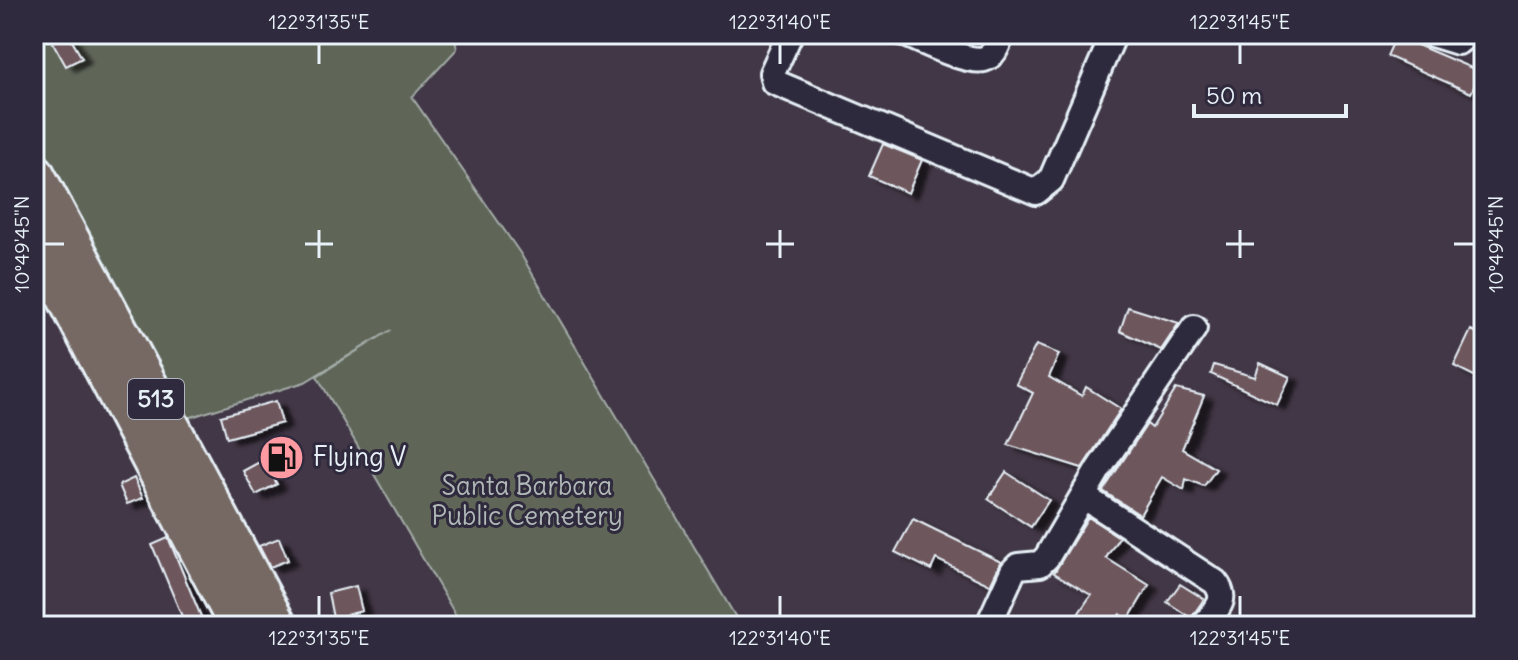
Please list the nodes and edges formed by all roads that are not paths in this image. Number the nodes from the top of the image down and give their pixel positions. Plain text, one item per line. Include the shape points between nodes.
1 (790, 34) edge
2 (905, 34) edge
3 (1002, 34) edge
4 (1114, 34) edge
5 (1432, 34) edge
6 (1468, 34) edge
7 (34, 173) edge
8 (34, 235) edge
9 (1194, 328) dead end
10 (1083, 496) junction
11 (239, 626) edge
12 (277, 626) edge
13 (988, 626) edge
14 (1203, 626) edge

1 - 4 street via 772,73 774,82 1036,192 1051,180
2 - 3 street via 983,60 994,53
5 - 6 street via 1458,42
7 - 12 main road, 513
8 - 11 main road, 513
9 - 10 street
10 - 13 street via 1043,562 1013,571
10 - 14 street via 1215,582 1222,602

